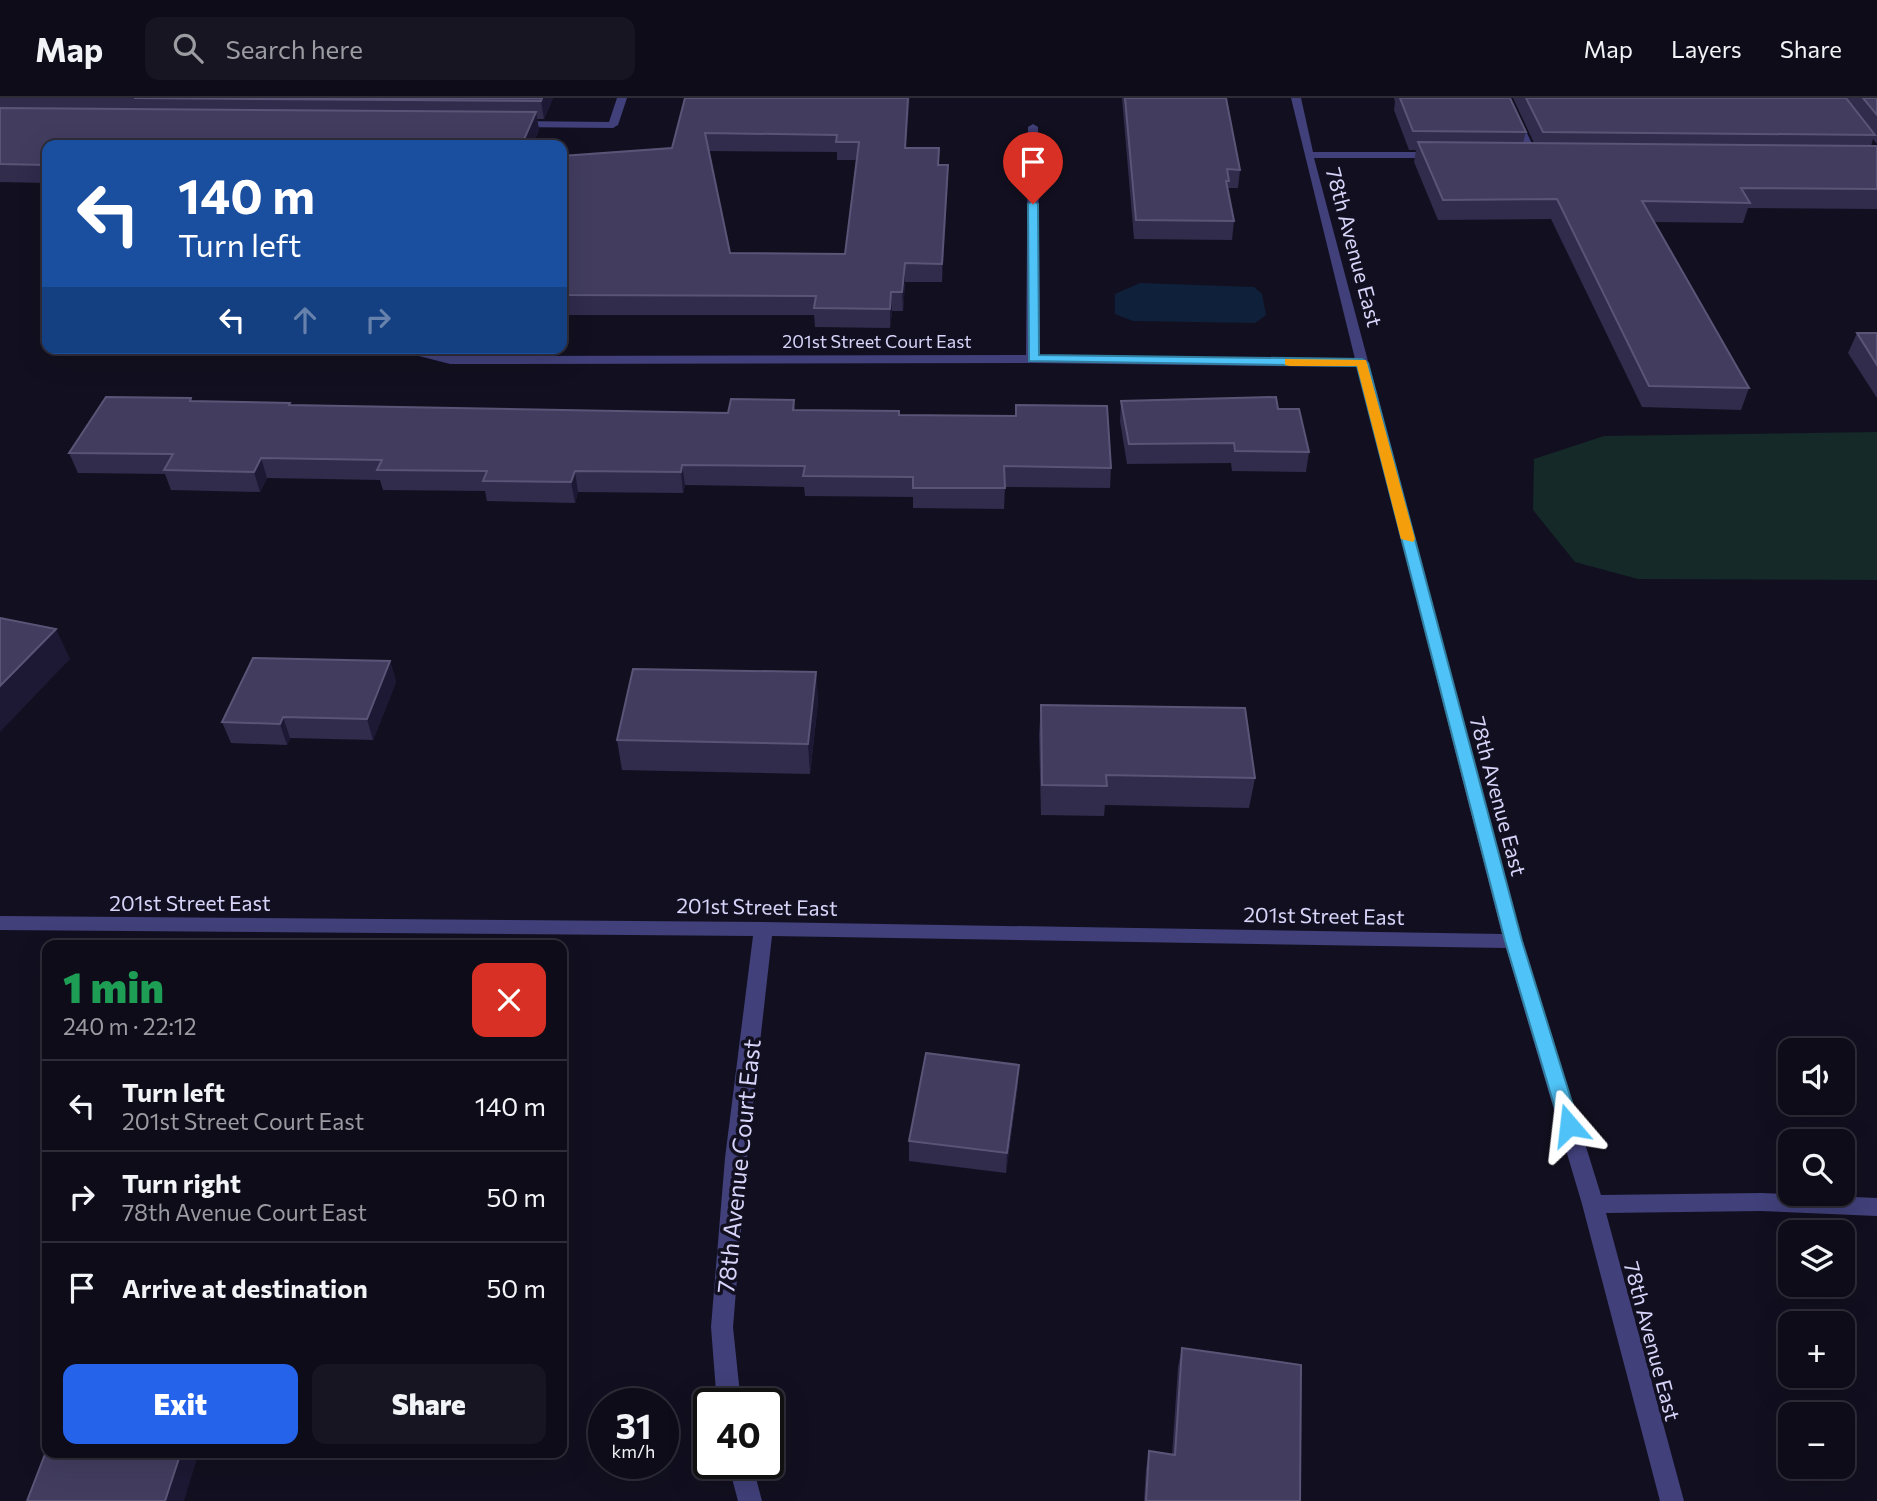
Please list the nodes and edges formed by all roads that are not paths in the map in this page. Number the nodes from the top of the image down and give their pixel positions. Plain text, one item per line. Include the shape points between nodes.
1 (622, 98) edge
2 (1296, 98) edge
3 (1505, 98) edge
4 (502, 124) edge
5 (1033, 127) dead end
6 (1308, 155) junction
7 (1449, 155) edge
8 (1518, 156) edge
9 (1532, 156) junction
10 (1546, 156) edge
11 (425, 354) edge
12 (1033, 359) junction
13 (1362, 363) junction
14 (0, 923) edge
15 (763, 929) junction
16 (1513, 941) junction
17 (1593, 1204) junction
18 (1877, 1207) edge
19 (728, 1388) edge
20 (744, 1479) edge
21 (750, 1501) edge
22 (1672, 1501) edge

1 - 4 street via 613,125
2 - 6 street, 78th Avenue East
3 - 9 street
5 - 12 street
6 - 7 street
6 - 13 street, 78th Avenue East
8 - 9 street
9 - 10 street
11 - 12 street, 201st Street Court East via 450,359
12 - 13 street, 201st Street Court East
13 - 16 street, 78th Avenue East
14 - 15 street, 201st Street East
15 - 16 street, 201st Street East
15 - 19 street, 78th Avenue Court East via 722,1327
16 - 17 street, 78th Avenue East
17 - 18 street via 1761,1202
17 - 22 street, 78th Avenue East
20 - 21 street

